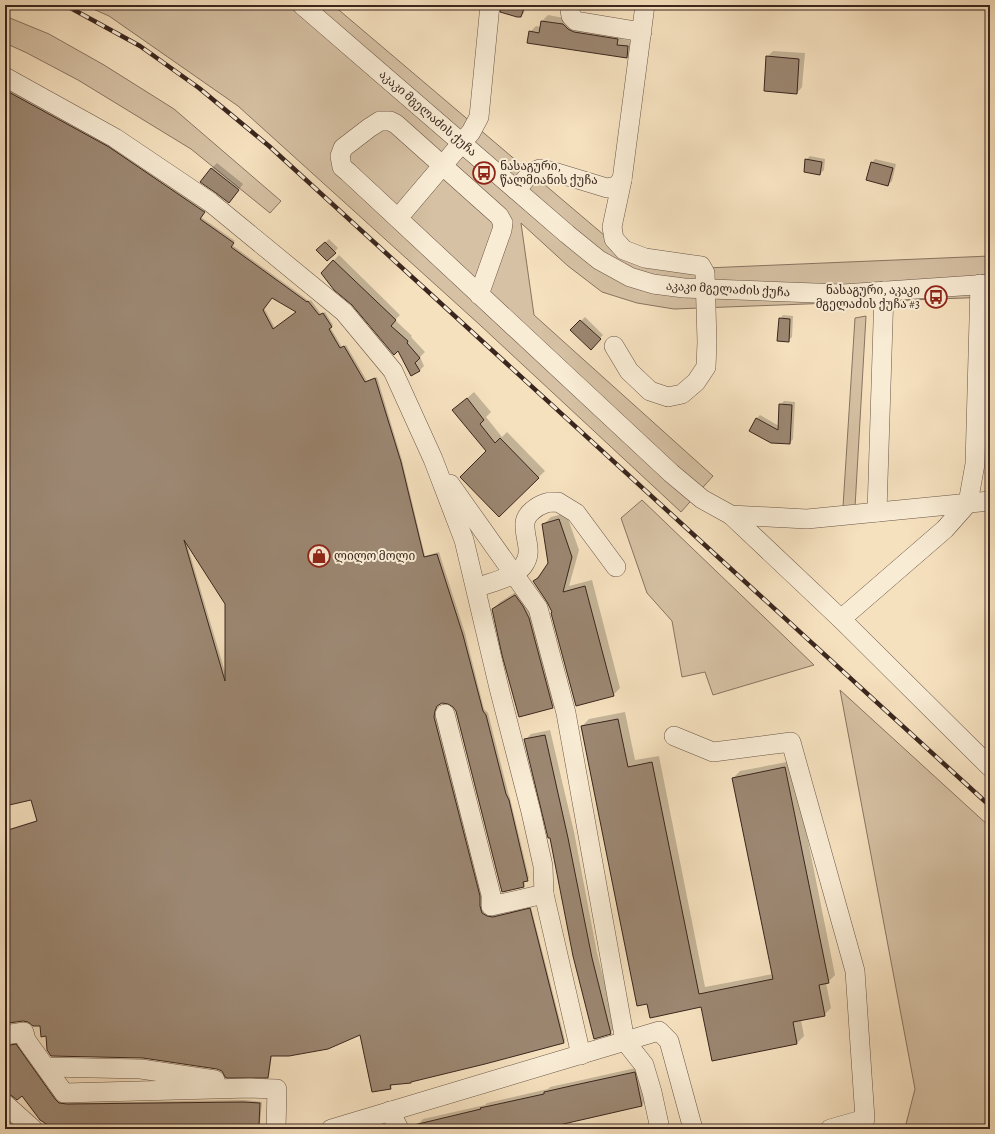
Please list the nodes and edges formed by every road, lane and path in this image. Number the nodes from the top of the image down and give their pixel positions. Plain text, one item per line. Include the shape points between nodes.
1 (302, 5) edge
2 (490, 5) edge
3 (570, 5) edge
4 (645, 5) edge
5 (642, 32) junction
6 (5, 77) edge
7 (462, 143) junction
8 (443, 166) junction
9 (622, 180) junction
10 (516, 190) junction
11 (398, 218) junction
12 (985, 284) edge
13 (705, 289) junction
14 (884, 291) junction
15 (479, 295) junction
16 (614, 346) dead end
17 (433, 460) junction
18 (990, 501) edge
19 (968, 503) junction
20 (877, 512) junction
21 (731, 515) junction
22 (616, 567) dead end
23 (514, 574) junction
24 (476, 588) junction
25 (841, 619) junction
26 (445, 714) dead end
27 (674, 736) dead end
28 (990, 768) edge
29 (544, 894) junction
30 (5, 1035) edge
31 (625, 1041) junction
32 (581, 1055) junction
33 (46, 1067) junction
34 (250, 1088) junction
35 (5, 1104) edge
36 (390, 1111) junction
37 (33, 1129) edge
38 (276, 1129) edge
39 (331, 1129) edge
40 (400, 1129) edge
41 (660, 1129) edge
42 (672, 1129) edge
43 (693, 1129) edge
44 (830, 1129) edge

1 - 7 street, აკაკი მგელაძის ქუჩა
2 - 7 street via 479,117
3 - 5 street via 571,16 576,21
4 - 5 street
5 - 9 street
6 - 17 street via 115,138 210,202 344,312 393,371
7 - 8 street
7 - 10 street, აკაკი მგელაძის ქუჩა
8 - 11 street
8 - 11 street via 390,121 380,121 344,148 340,156 342,167
8 - 15 street via 499,216 503,223
9 - 10 street via 616,186 607,188 540,169 531,173
9 - 13 street via 612,227 614,240 624,250 645,258 701,266 705,273
10 - 13 street, აკაკი მგელაძის ქუჩა via 599,260 630,277 653,284
11 - 15 street
12 - 14 street, აკაკი მგელაძის ქუჩა
12 - 19 street via 975,464
13 - 14 street, აკაკი მგელაძის ქუჩა via 843,294
13 - 16 street via 706,367 696,382 682,394 668,397 650,391 630,372
14 - 20 street
15 - 21 street via 671,473 702,499
17 - 23 street
17 - 24 street via 464,540
18 - 19 street
19 - 20 street
19 - 25 street via 945,529
20 - 21 street via 807,519
21 - 25 street
22 - 23 street via 576,513 558,502 545,504 530,512 525,523 529,551 526,562
23 - 24 street
23 - 31 street via 538,608 566,713
24 - 29 street via 531,812 543,866
25 - 28 street
26 - 29 street via 491,895 491,906
27 - 44 street via 713,752 791,742 855,971 865,1119
29 - 32 street
30 - 33 street via 24,1032 26,1040
31 - 32 street
31 - 41 street via 644,1065
31 - 42 street via 650,1059 657,1069
31 - 43 street via 659,1031 669,1041
32 - 36 street
33 - 34 street via 141,1069 225,1081
33 - 34 street via 64,1092
34 - 38 street via 277,1089
35 - 37 street
36 - 39 street
36 - 40 street

